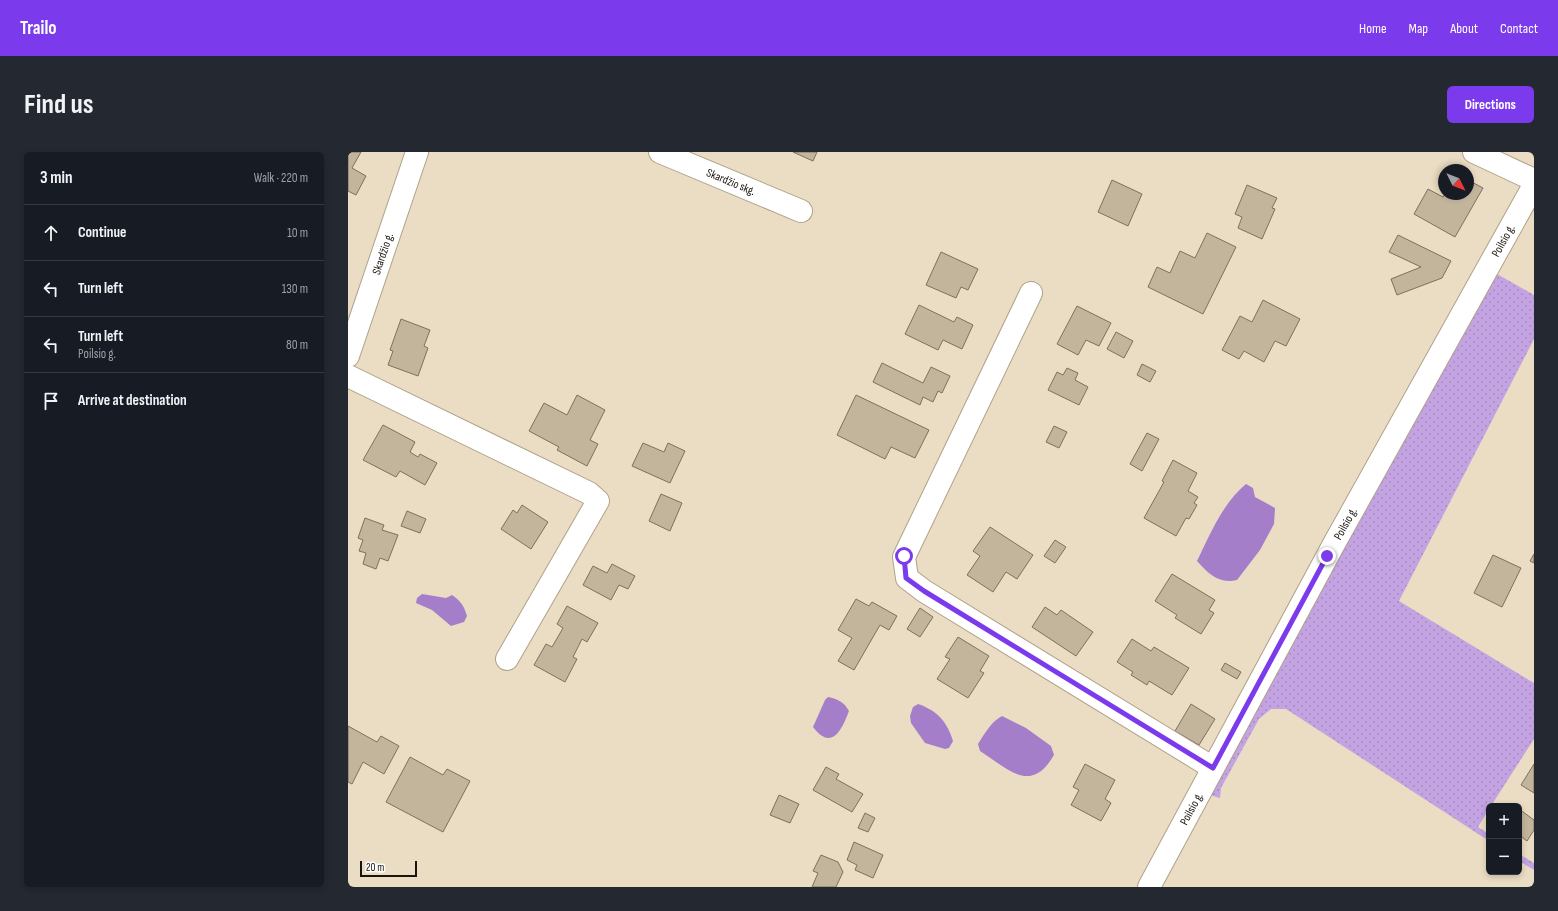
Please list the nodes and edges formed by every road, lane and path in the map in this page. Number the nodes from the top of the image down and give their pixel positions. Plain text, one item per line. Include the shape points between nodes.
1 (417, 152) edge
2 (660, 152) edge
3 (1474, 152) edge
4 (1534, 180) edge
5 (1534, 185) edge
6 (802, 211) dead end
7 (1031, 293) dead end
8 (348, 356) edge
9 (348, 376) edge
10 (507, 659) dead end
11 (1213, 768) junction
12 (1150, 887) edge

1 - 8 street, Skardžio g.
2 - 6 street, Skardžio skg.
3 - 4 street
5 - 11 street, Poilsio g. via 1332,547
7 - 11 street via 904,556 906,578
9 - 10 street via 589,493 598,501
11 - 12 street, Poilsio g.

